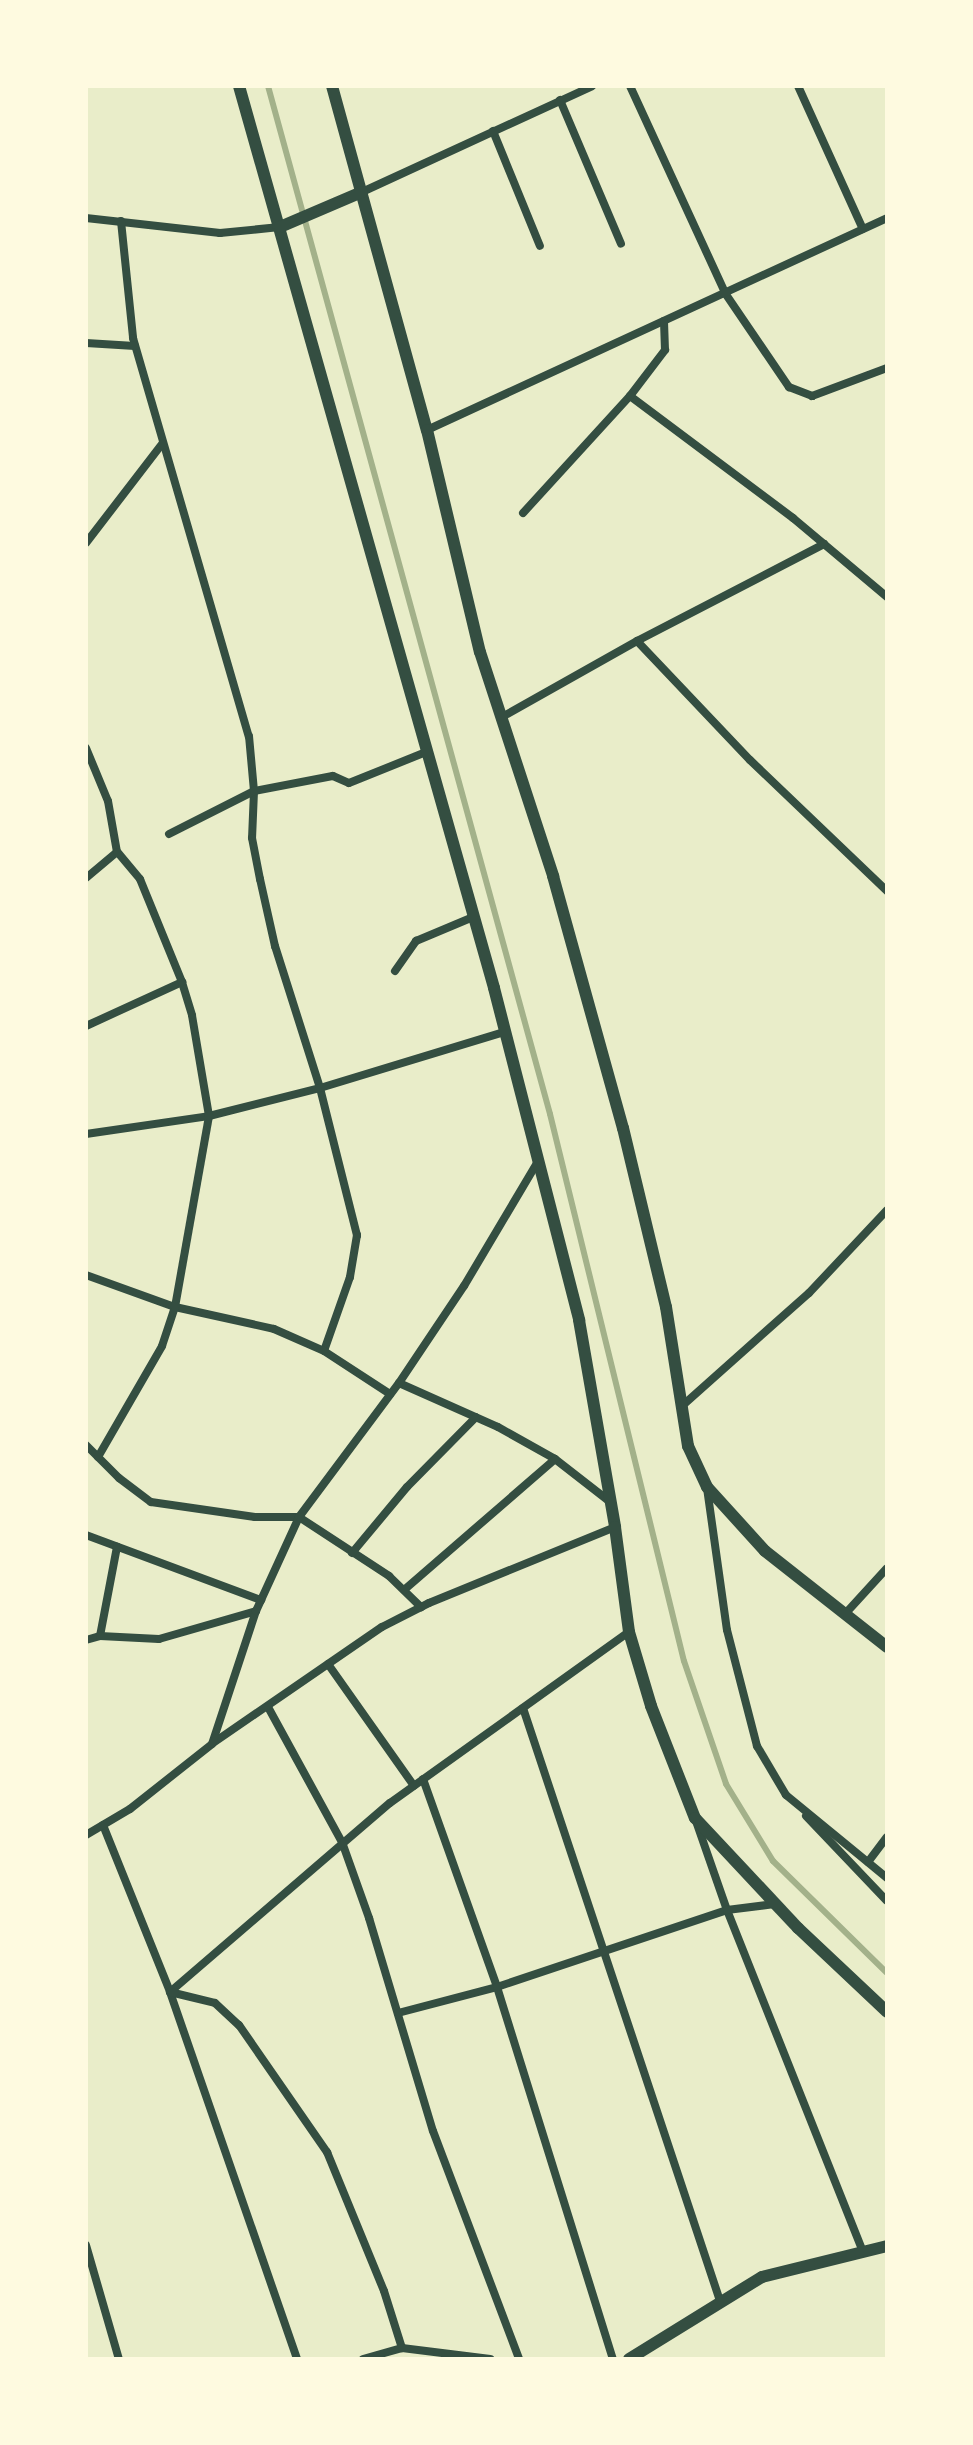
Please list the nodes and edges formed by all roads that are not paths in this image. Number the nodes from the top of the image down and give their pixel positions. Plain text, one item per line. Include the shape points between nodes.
1 (239, 86) edge
2 (332, 86) edge
3 (592, 86) edge
4 (630, 86) edge
5 (798, 86) edge
6 (560, 100) junction
7 (493, 131) junction
8 (362, 192) junction
9 (86, 218) edge
10 (887, 218) edge
11 (121, 221) junction
12 (280, 227) junction
13 (863, 229) junction
14 (621, 244) dead end
15 (540, 246) dead end
16 (725, 293) junction
17 (664, 321) junction
18 (86, 343) edge
19 (135, 346) junction
20 (887, 368) edge
21 (630, 396) junction
22 (427, 430) junction
23 (162, 444) junction
24 (523, 513) dead end
25 (86, 543) edge
26 (824, 544) junction
27 (887, 597) edge
28 (637, 641) junction
29 (502, 717) junction
30 (86, 748) edge
31 (426, 752) junction
32 (254, 791) junction
33 (169, 834) dead end
34 (117, 852) junction
35 (86, 878) edge
36 (887, 891) edge
37 (473, 917) junction
38 (395, 971) dead end
39 (182, 982) junction
40 (86, 1026) edge
41 (504, 1032) junction
42 (320, 1088) junction
43 (209, 1116) junction
44 (86, 1134) edge
45 (537, 1163) junction
46 (887, 1210) edge
47 (86, 1275) edge
48 (175, 1307) junction
49 (324, 1351) junction
50 (399, 1383) junction
51 (390, 1394) junction
52 (682, 1406) junction
53 (476, 1417) junction
54 (86, 1445) edge
55 (98, 1457) junction
56 (555, 1459) junction
57 (707, 1487) junction
58 (611, 1503) junction
59 (299, 1517) junction
60 (615, 1527) junction
61 (86, 1535) edge
62 (117, 1547) junction
63 (352, 1553) junction
64 (887, 1568) edge
65 (404, 1590) junction
66 (261, 1600) junction
67 (421, 1607) junction
68 (256, 1611) junction
69 (845, 1614) junction
70 (629, 1632) junction
71 (100, 1636) junction
72 (86, 1640) edge
73 (887, 1647) edge
74 (328, 1664) junction
75 (268, 1707) junction
76 (523, 1708) junction
77 (212, 1744) junction
78 (423, 1779) junction
79 (414, 1786) junction
80 (786, 1795) junction
81 (695, 1818) junction
82 (103, 1825) junction
83 (86, 1835) edge
84 (887, 1837) edge
85 (342, 1842) junction
86 (868, 1862) junction
87 (887, 1878) edge
88 (887, 1901) edge
89 (775, 1904) junction
90 (727, 1910) junction
91 (606, 1952) junction
92 (497, 1987) junction
93 (170, 1992) junction
94 (887, 2012) edge
95 (398, 2013) junction
96 (86, 2245) edge
97 (886, 2247) edge
98 (863, 2252) junction
99 (720, 2301) junction
100 (402, 2348) junction
101 (119, 2359) edge
102 (297, 2359) edge
103 (363, 2359) edge
104 (490, 2359) edge
105 (519, 2359) edge
106 (613, 2359) edge
107 (629, 2359) edge

1 - 12 street
2 - 8 street
3 - 6 street
4 - 16 street
5 - 13 street
6 - 7 street
6 - 14 street
7 - 8 street
7 - 15 street
8 - 12 street
8 - 22 street
9 - 11 street
10 - 13 street
11 - 12 street via 220,233
11 - 19 street
12 - 31 street
13 - 16 street
16 - 17 street
16 - 20 street via 789,387 812,396
17 - 21 street via 665,350
17 - 22 street
18 - 19 street
19 - 23 street
21 - 24 street
21 - 26 street
22 - 29 street via 480,652
23 - 25 street
23 - 32 street via 249,736
26 - 27 street
26 - 28 street
28 - 29 street
28 - 36 street via 750,760
29 - 52 street via 553,876 623,1128 666,1307
30 - 34 street via 108,801
31 - 32 street via 349,783 333,776
31 - 37 street
32 - 33 street
32 - 42 street via 252,838 263,892
34 - 35 street
34 - 39 street via 140,879
37 - 38 street via 416,941
37 - 41 street
39 - 40 street
39 - 43 street
41 - 42 street
41 - 45 street
42 - 43 street
42 - 49 street via 357,1235 350,1277
43 - 44 street
43 - 48 street
45 - 50 street
45 - 58 street via 579,1320
46 - 52 street via 809,1293
47 - 48 street
48 - 49 street via 274,1329
48 - 55 street via 162,1346
49 - 51 street
50 - 51 street
50 - 53 street
51 - 59 street
52 - 57 street via 688,1446
53 - 56 street
53 - 63 street
54 - 55 street
55 - 59 street via 151,1502 255,1517
56 - 58 street
56 - 65 street
57 - 69 street via 765,1551
57 - 80 street via 727,1630 757,1746
58 - 60 street
59 - 63 street
59 - 66 street
60 - 67 street
60 - 70 street
61 - 62 street
62 - 66 street
62 - 71 street
63 - 65 street
64 - 69 street
65 - 67 street
66 - 68 street
67 - 74 street
68 - 71 street via 159,1639
68 - 77 street
69 - 73 street
70 - 76 street
70 - 81 street via 651,1706
71 - 72 street
74 - 75 street
74 - 79 street
75 - 77 street
75 - 85 street
76 - 78 street
76 - 91 street
77 - 82 street
78 - 79 street
78 - 92 street
79 - 85 street
80 - 86 street
80 - 88 street
81 - 89 street
81 - 90 street
82 - 83 street
82 - 93 street
84 - 86 street
85 - 93 street
85 - 95 street
86 - 87 street
89 - 90 street
89 - 94 street
90 - 91 street
90 - 98 street
91 - 92 street
91 - 99 street
92 - 95 street
92 - 106 street
93 - 100 street via 215,2003 239,2025 327,2152
93 - 102 street
95 - 105 street via 433,2131
96 - 101 street
97 - 98 street
98 - 99 street via 762,2277
99 - 107 street
100 - 103 street
100 - 104 street

